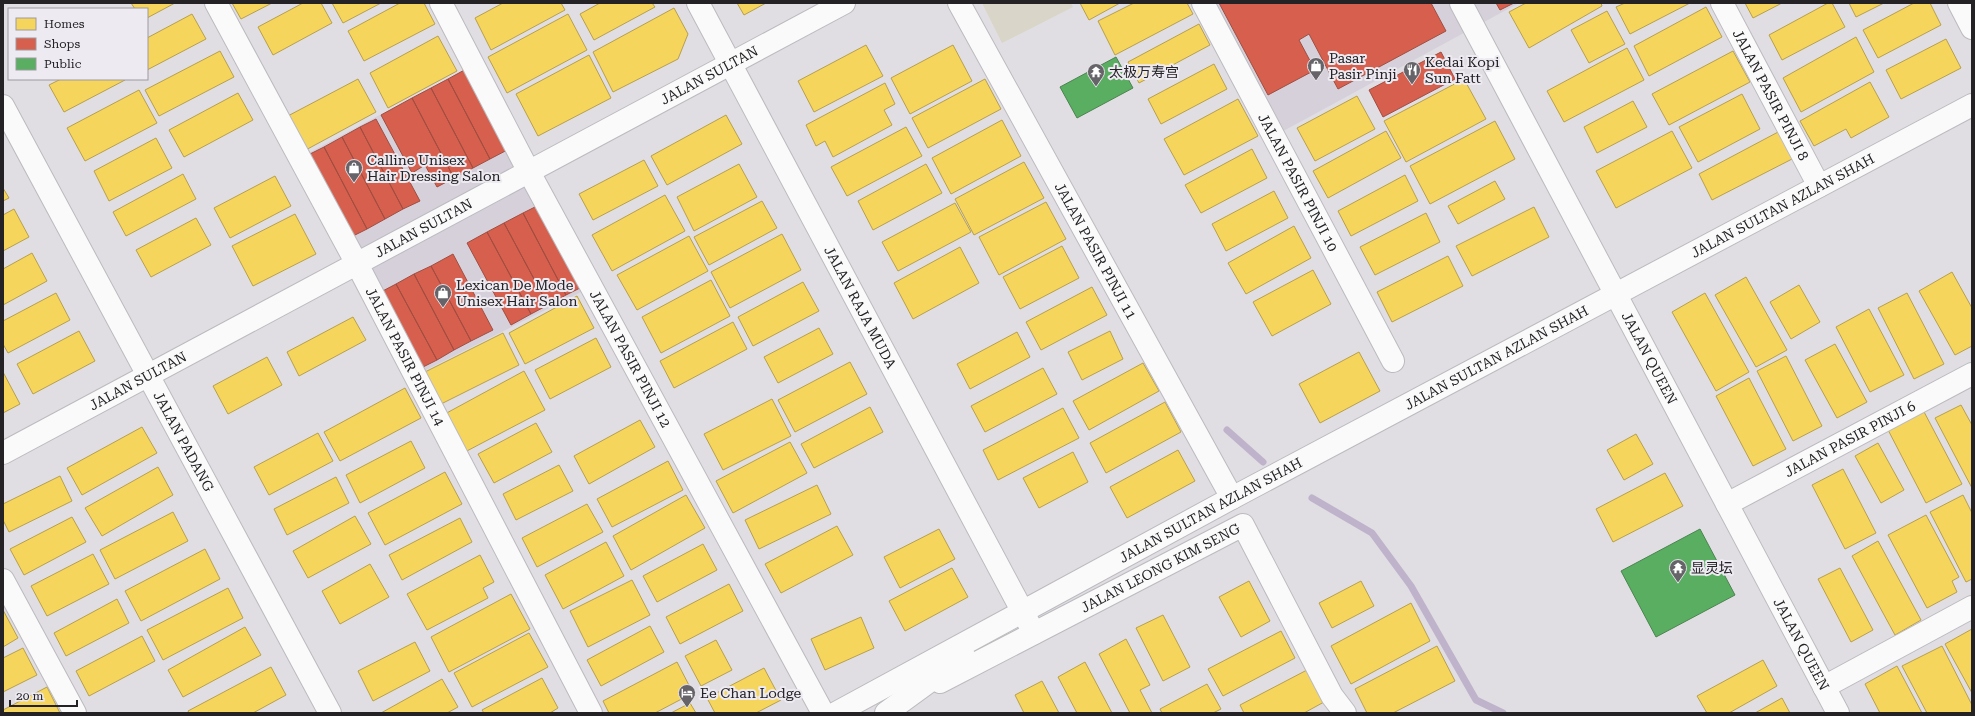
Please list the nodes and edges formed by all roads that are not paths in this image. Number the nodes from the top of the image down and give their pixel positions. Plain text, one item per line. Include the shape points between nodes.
1 (216, 3) edge
2 (441, 3) edge
3 (698, 3) edge
4 (844, 3) edge
5 (958, 3) edge
6 (1203, 3) edge
7 (1461, 3) edge
8 (1722, 3) edge
9 (1959, 3) edge
10 (1972, 28) edge
11 (730, 64) junction
12 (1972, 105) edge
13 (3, 106) edge
14 (529, 172) junction
15 (1819, 186) junction
16 (357, 264) junction
17 (1616, 293) junction
18 (1393, 361) dead end
19 (1972, 374) edge
20 (147, 376) junction
21 (3, 453) edge
22 (1232, 498) junction
23 (1727, 504) junction
24 (3, 580) edge
25 (1972, 607) edge
26 (1022, 611) junction
27 (1034, 633) junction
28 (1824, 687) junction
29 (910, 697) junction
30 (74, 713) edge
31 (330, 713) edge
32 (591, 713) edge
33 (822, 713) edge
34 (836, 713) edge
35 (886, 713) edge
36 (1344, 713) edge
37 (1838, 713) edge

1 - 16 street, JALAN PASIR PINJI 14
2 - 14 street, JALAN PASIR PINJI 12
3 - 11 street, JALAN RAJA MUDA
4 - 11 street, JALAN SULTAN
5 - 22 street, JALAN PASIR PINJI 11
6 - 18 street, JALAN PASIR PINJI 10
7 - 17 street, JALAN QUEEN
8 - 15 street, JALAN PASIR PINJI 8
9 - 10 street
11 - 14 street, JALAN SULTAN
11 - 26 street, JALAN RAJA MUDA
12 - 15 street, JALAN SULTAN AZLAN SHAH
13 - 20 street, JALAN PADANG
14 - 16 street, JALAN SULTAN
14 - 33 street, JALAN PASIR PINJI 12
15 - 17 street, JALAN SULTAN AZLAN SHAH
16 - 20 street, JALAN SULTAN
16 - 32 street, JALAN PASIR PINJI 14
17 - 22 street, JALAN SULTAN AZLAN SHAH
17 - 23 street, JALAN QUEEN
19 - 23 street, JALAN PASIR PINJI 6
20 - 21 street, JALAN SULTAN
20 - 31 street, JALAN PADANG
22 - 26 street, JALAN SULTAN AZLAN SHAH
23 - 28 street, JALAN QUEEN
24 - 30 street
25 - 28 street
26 - 27 street, JALAN RAJA MUDA
26 - 29 street, JALAN SULTAN AZLAN SHAH
26 - 34 street, JALAN SULTAN AZLAN SHAH
27 - 29 street, JALAN LEONG KIM SENG
27 - 36 street, JALAN LEONG KIM SENG via 1243,526 1332,696
28 - 37 street, JALAN QUEEN
29 - 35 street, JALAN SULTAN AZLAN SHAH

